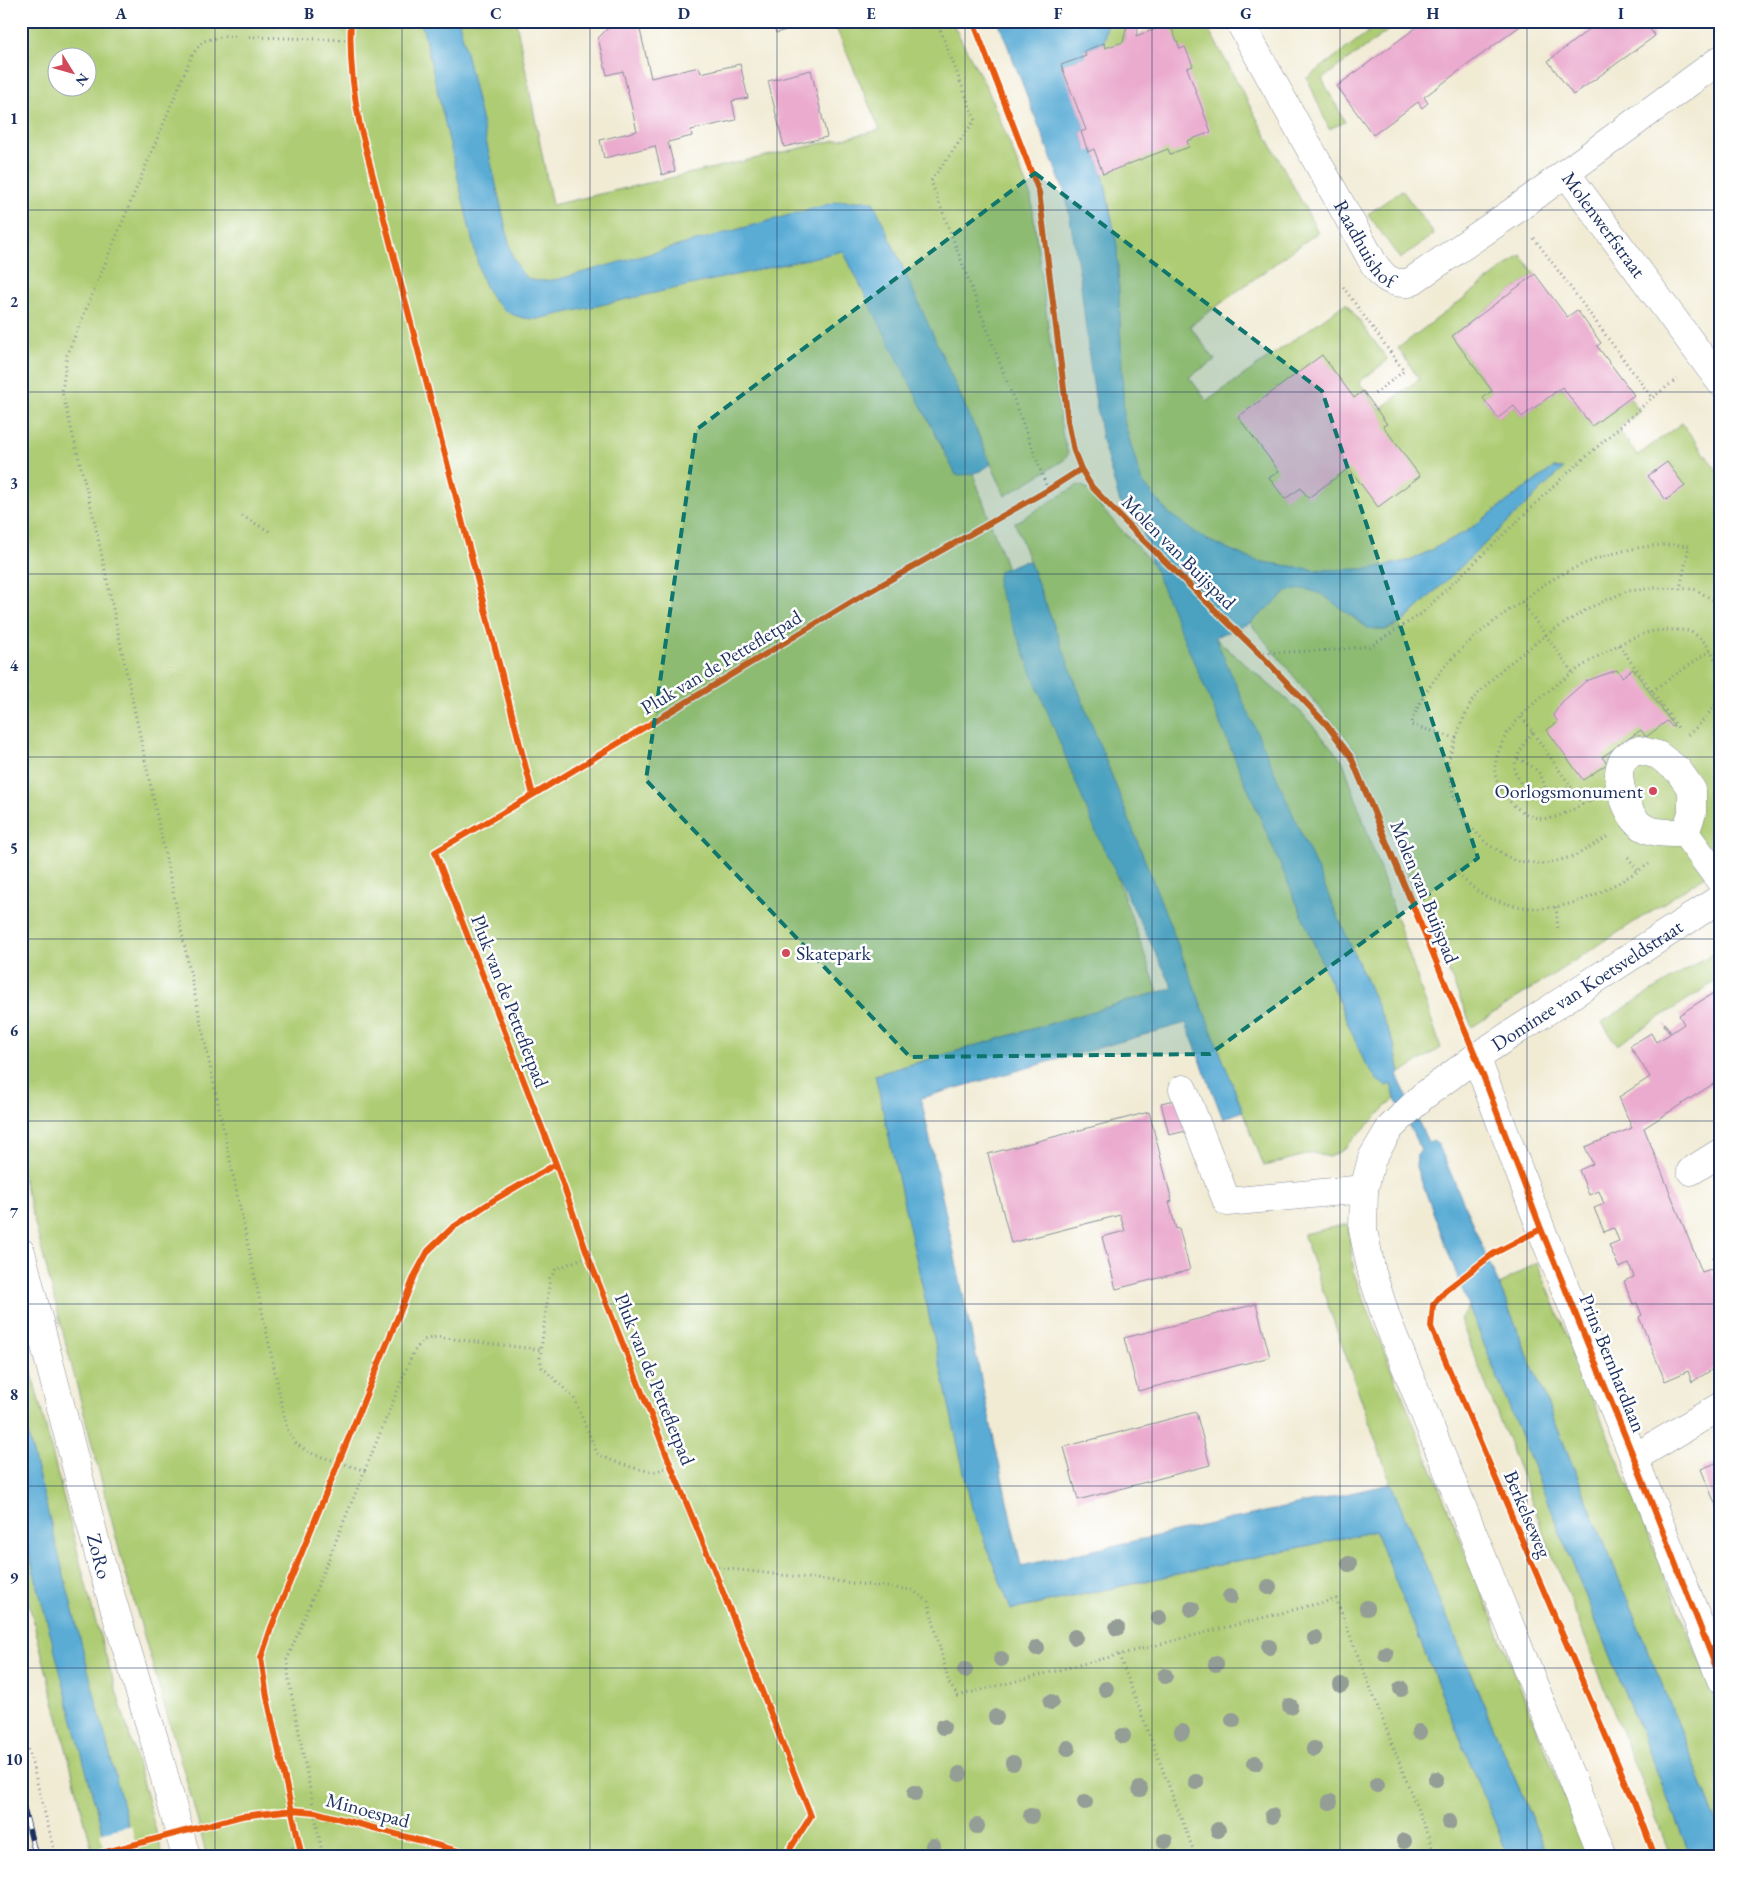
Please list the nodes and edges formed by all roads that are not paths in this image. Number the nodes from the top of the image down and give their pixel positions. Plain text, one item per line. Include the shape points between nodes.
1 (1239, 21) edge
2 (1721, 59) edge
3 (1566, 173) junction
4 (1721, 383) edge
5 (1687, 835) road end
6 (1721, 882) edge
7 (1721, 898) edge
8 (1476, 1057) junction
9 (1182, 1089) dead end
10 (1721, 1152) edge
11 (1691, 1171) dead end
12 (1364, 1189) junction
13 (21, 1252) edge
14 (1721, 1406) edge
15 (1634, 1458) junction
16 (1721, 1680) edge
17 (186, 1857) edge
18 (1603, 1857) edge

1 - 3 street, Raadhuishof via 1369,256 1383,277 1397,284 1409,283
2 - 3 street, Molenwerfstraat
3 - 4 street, Molenwerfstraat
5 - 6 street
7 - 8 street, Dominee van Koetsveldstraat
8 - 12 street, Dominee van Koetsveldstraat via 1422,1097 1390,1128 1372,1158
8 - 15 street, Prins Bernhardlaan via 1541,1229
9 - 12 street via 1227,1202
10 - 11 street
12 - 18 street via 1363,1230 1387,1320
13 - 17 street, ZoRo via 102,1567
14 - 15 street
15 - 16 street, Prins Bernhardlaan

